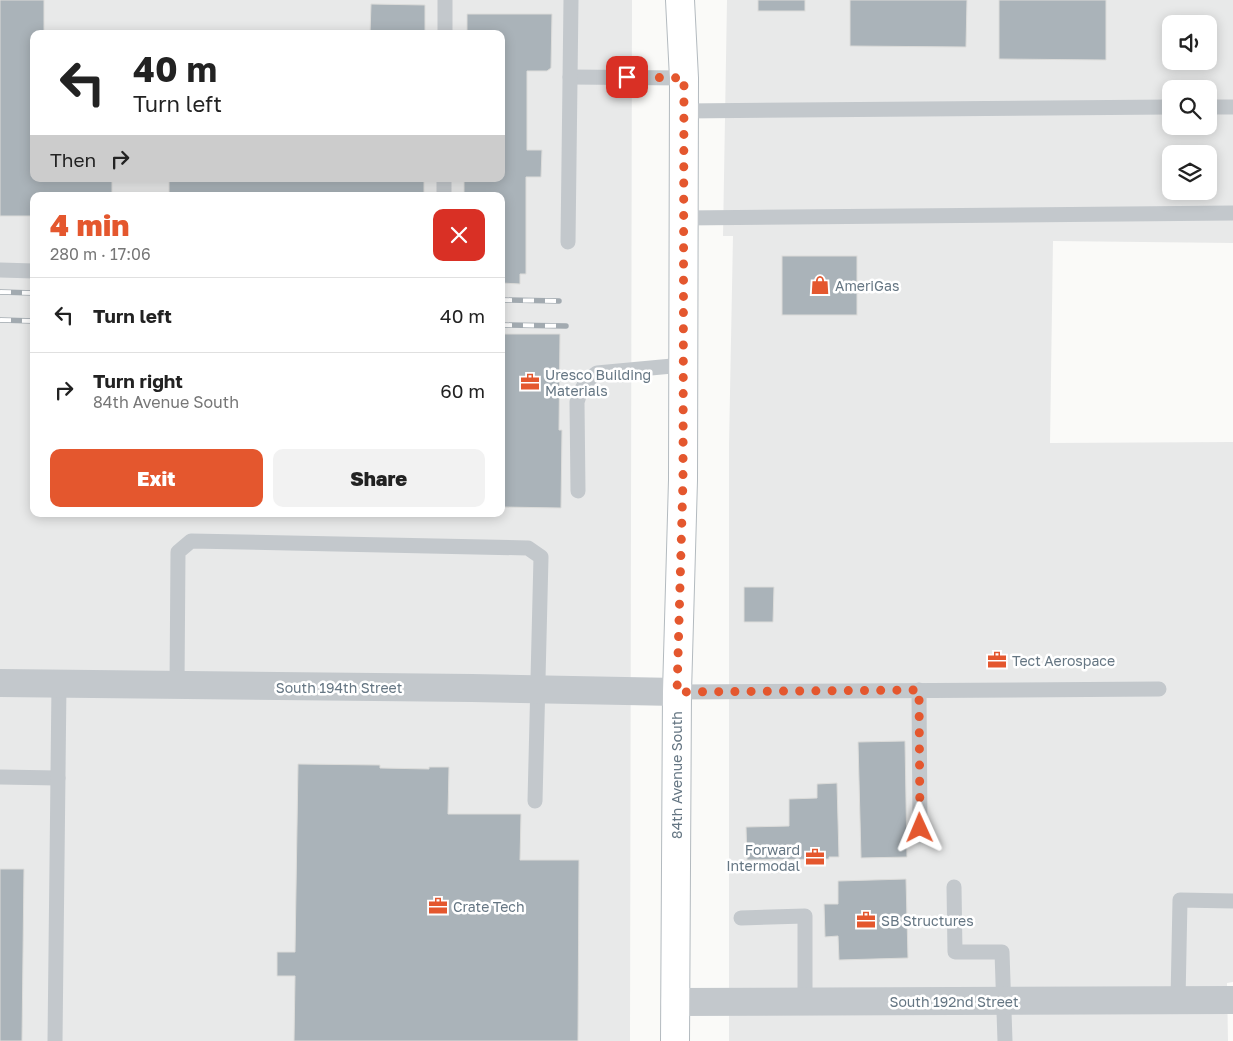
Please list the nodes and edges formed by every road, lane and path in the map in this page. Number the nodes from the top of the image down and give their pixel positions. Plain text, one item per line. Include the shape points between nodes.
1 (446, 0) edge
2 (571, 0) edge
3 (680, 0) edge
4 (445, 30) edge
5 (570, 76) junction
6 (684, 78) junction
7 (1162, 107) edge
8 (1217, 107) edge
9 (1233, 107) edge
10 (684, 111) junction
11 (1233, 213) edge
12 (683, 218) junction
13 (568, 242) dead end
14 (0, 270) edge
15 (30, 271) edge
16 (683, 365) junction
17 (578, 492) dead end
18 (0, 684) edge
19 (59, 684) junction
20 (177, 685) junction
21 (538, 689) junction
22 (1159, 689) dead end
23 (919, 690) junction
24 (677, 692) junction
25 (0, 777) edge
26 (58, 778) junction
27 (535, 801) dead end
28 (920, 828) dead end
29 (954, 887) dead end
30 (1233, 901) edge
31 (741, 918) dead end
32 (1003, 1000) junction
33 (1178, 1000) junction
34 (1233, 1000) edge
35 (806, 1001) junction
36 (675, 1002) junction
37 (55, 1041) edge
38 (675, 1041) edge
39 (1005, 1041) edge

1 - 4 lane
2 - 5 lane
3 - 6 main road, 84th Avenue South
5 - 6 lane
5 - 13 lane
6 - 10 main road, 84th Avenue South
7 - 10 lane
8 - 9 lane
10 - 12 main road, 84th Avenue South
11 - 12 lane
12 - 16 main road, 84th Avenue South
14 - 15 lane
16 - 17 lane via 597,373 587,380 577,402
16 - 24 main road, 84th Avenue South
18 - 19 street, South 194th Street
19 - 20 street, South 194th Street
19 - 26 lane
20 - 21 street, South 194th Street
20 - 21 lane via 178,552 191,541 528,548 541,557
21 - 24 street, South 194th Street
21 - 27 lane
22 - 23 lane
23 - 24 lane
23 - 28 lane
24 - 36 main road, 84th Avenue South
25 - 26 lane
26 - 37 lane
29 - 32 lane via 955,952 1002,952
30 - 33 lane via 1180,900
31 - 35 lane via 805,916
32 - 33 street, South 192nd Street
32 - 35 street, South 192nd Street
32 - 39 lane
33 - 34 street, South 192nd Street
35 - 36 street, South 192nd Street
36 - 38 main road, 84th Avenue South

